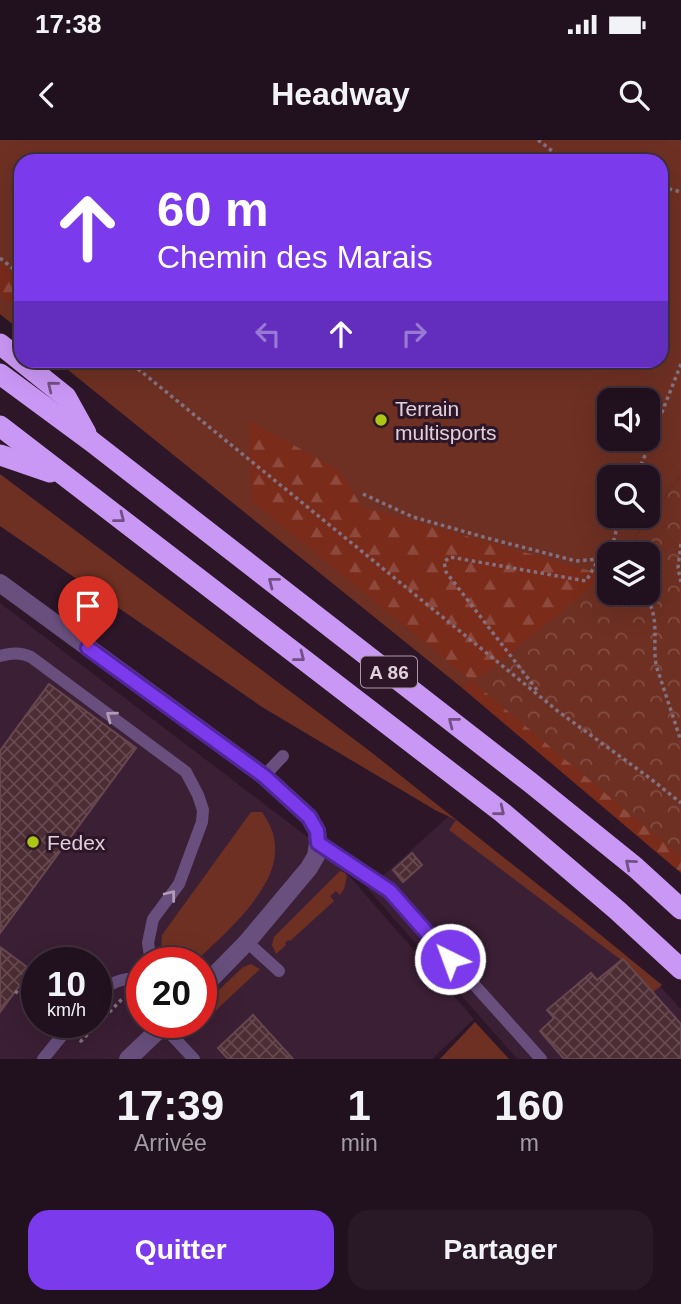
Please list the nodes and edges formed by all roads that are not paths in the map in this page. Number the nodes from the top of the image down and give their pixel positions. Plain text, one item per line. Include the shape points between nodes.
1 (0, 344) edge
2 (14, 355) edge
3 (29, 368) edge
4 (0, 374) edge
5 (0, 426) edge
6 (91, 441) junction
7 (0, 455) edge
8 (66, 477) junction
9 (0, 583) edge
10 (0, 656) edge
11 (283, 756) dead end
12 (264, 776) junction
13 (318, 843) junction
14 (681, 909) edge
15 (247, 942) junction
16 (149, 947) edge
17 (681, 969) edge
18 (279, 971) dead end
19 (217, 973) edge
20 (60, 1038) edge
21 (150, 1038) edge
22 (177, 1038) edge
23 (43, 1059) edge
24 (128, 1059) edge
25 (194, 1059) edge
26 (541, 1059) edge

2 -> 1 highway
6 -> 3 highway via 65,397
4 - 6 highway, A 86
5 - 8 highway, A 86
14 -> 6 highway, A 86 via 531,783
7 - 8 highway
8 -> 17 highway, A 86 via 503,813
9 - 12 street
16 -> 10 lane via 153,919 179,884 202,822 203,810 193,782 186,772 31,657 22,653
11 - 12 lane
12 - 13 street via 309,817
13 - 15 street via 309,868
13 - 26 lane via 390,891
15 - 18 lane
15 - 19 street
20 - 23 lane
21 - 24 street
22 - 25 lane

